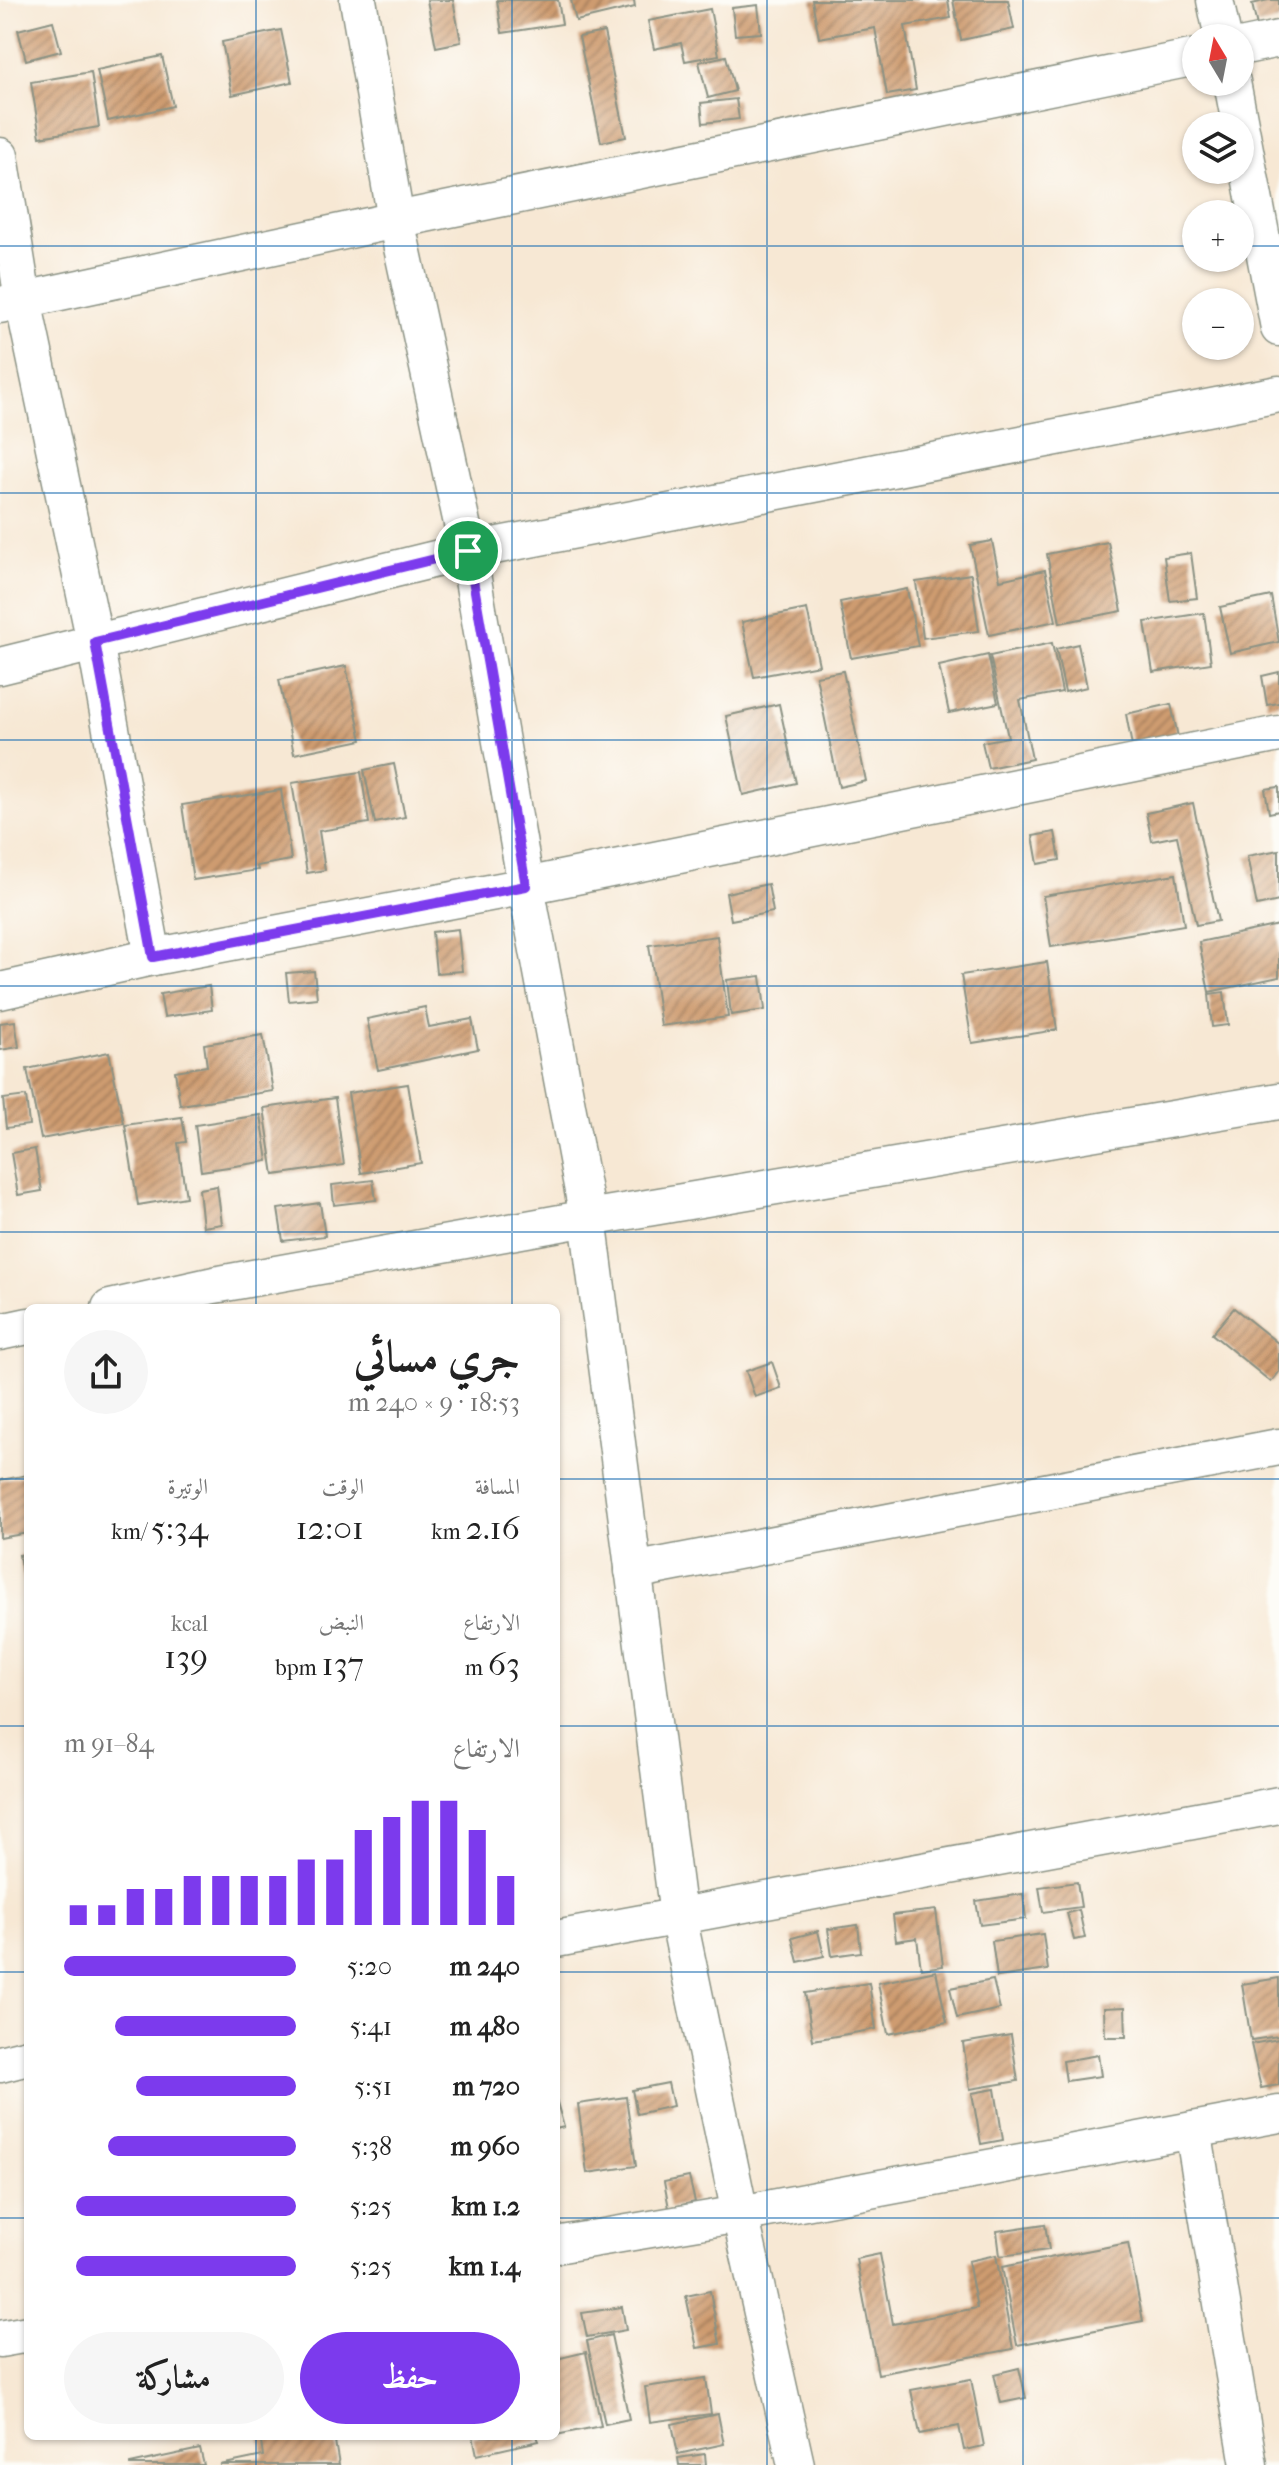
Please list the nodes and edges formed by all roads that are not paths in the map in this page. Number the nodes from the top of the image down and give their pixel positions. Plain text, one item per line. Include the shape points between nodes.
1 (358, 0) edge
2 (1215, 0) edge
3 (1220, 24) edge
4 (1279, 39) edge
5 (1254, 44) edge
6 (1182, 60) edge
7 (1235, 96) edge
8 (0, 156) edge
9 (396, 220) junction
10 (11, 302) edge
11 (1279, 328) edge
12 (1279, 394) edge
13 (468, 551) junction
14 (95, 642) junction
15 (0, 666) edge
16 (1279, 734) edge
17 (526, 886) junction
18 (153, 957) junction
19 (0, 991) edge
20 (1279, 1101) edge
21 (588, 1218) junction
22 (128, 1304) edge
23 (24, 1327) edge
24 (0, 1332) edge
25 (1279, 1447) edge
26 (633, 1571) junction
27 (1279, 1805) edge
28 (678, 1916) junction
29 (560, 1938) edge
30 (24, 2058) edge
31 (0, 2064) edge
32 (1279, 2114) edge
33 (1193, 2130) junction
34 (740, 2214) junction
35 (560, 2244) edge
36 (24, 2335) edge
37 (0, 2339) edge
38 (1279, 2462) edge
39 (796, 2465) edge
40 (1249, 2465) edge
41 (1261, 2465) edge

1 - 9 street
2 - 3 street
4 - 5 street
6 - 9 street
7 - 11 street
8 - 10 street
9 - 10 street
9 - 13 street
10 - 14 street
12 - 13 street
13 - 14 street
13 - 17 street
14 - 15 street
14 - 18 street
16 - 17 street
17 - 18 street
17 - 21 street
18 - 19 street
20 - 21 street
21 - 22 street
21 - 26 street
23 - 24 street
25 - 26 street
26 - 28 street
27 - 28 street
28 - 29 street
28 - 34 street
30 - 31 street
32 - 33 street
33 - 34 street
33 - 40 street
34 - 35 street
34 - 39 street
36 - 37 street
38 - 41 street

